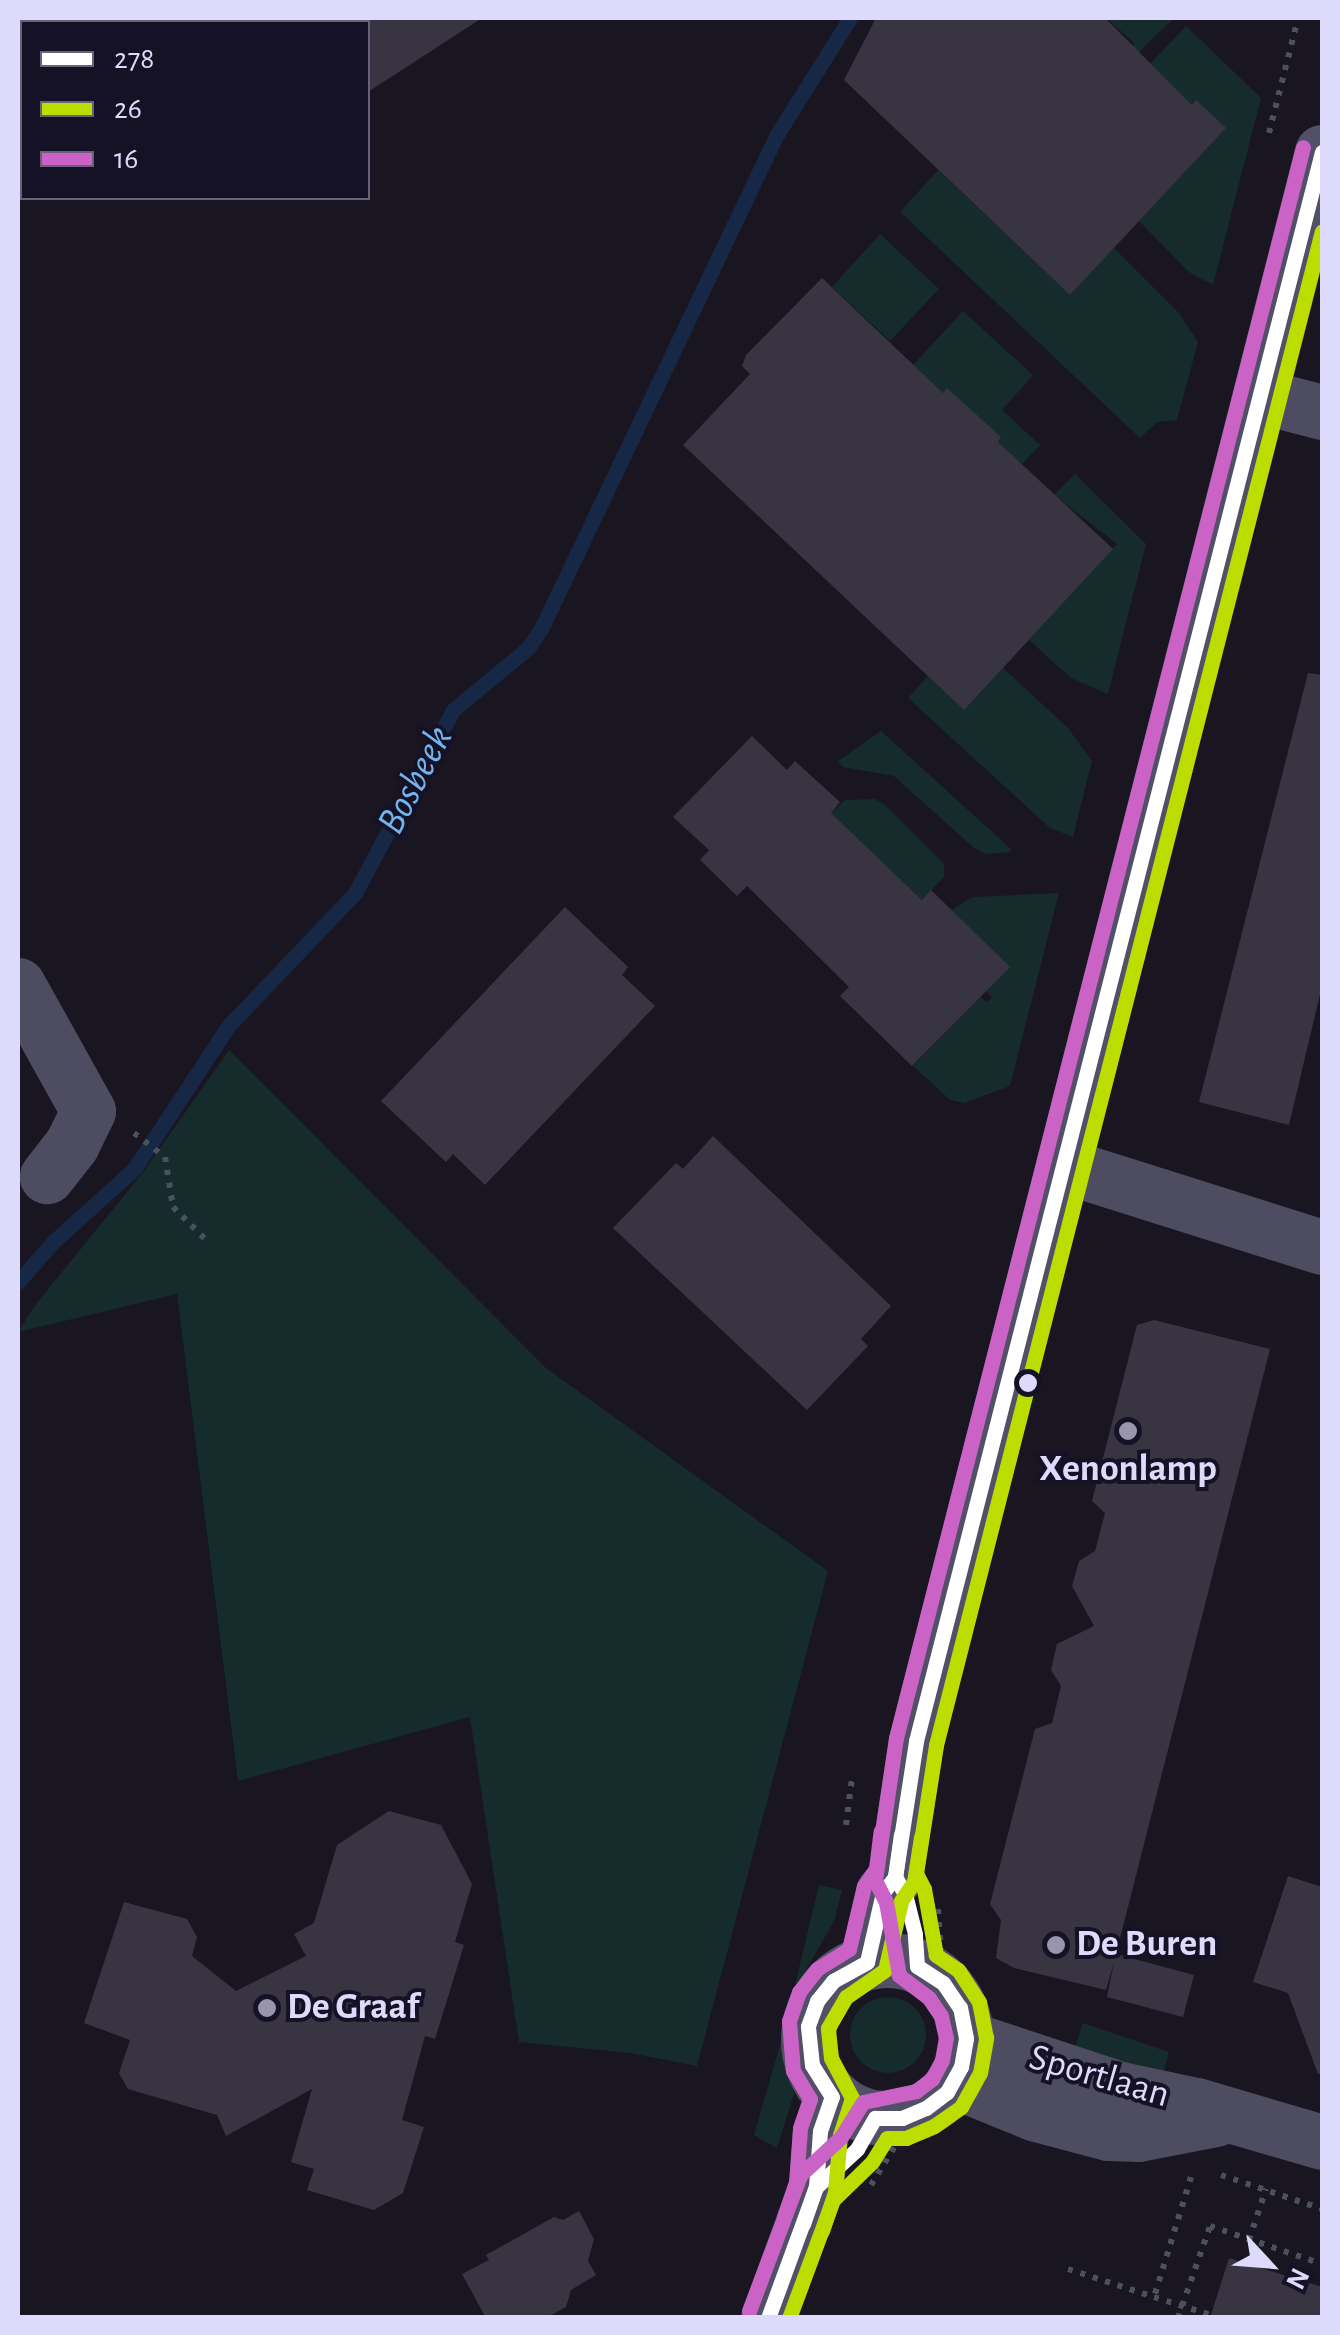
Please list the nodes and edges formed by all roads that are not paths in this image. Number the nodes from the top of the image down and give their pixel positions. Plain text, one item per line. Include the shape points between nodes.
1 (1322, 152) edge
2 (1262, 396) junction
3 (1322, 412) edge
4 (18, 985) edge
5 (1065, 1166) junction
6 (47, 1176) dead end
7 (1322, 1247) edge
8 (892, 1964) junction
9 (960, 2060) junction
10 (853, 2107) junction
11 (1322, 2142) edge
12 (768, 2318) edge

1 - 2 main road
2 - 3 street
2 - 5 main road
4 - 6 street via 88,1111
5 - 7 street
5 - 8 main road via 916,1741 895,1877 883,1892
8 - 9 main road via 953,1995
8 - 10 main road via 833,1981 808,2026 812,2065
9 - 10 main road via 938,2101 915,2114
9 - 11 street, Sportlaan via 1036,2114 1108,2133 1231,2117
10 - 12 main road via 834,2175 816,2186

